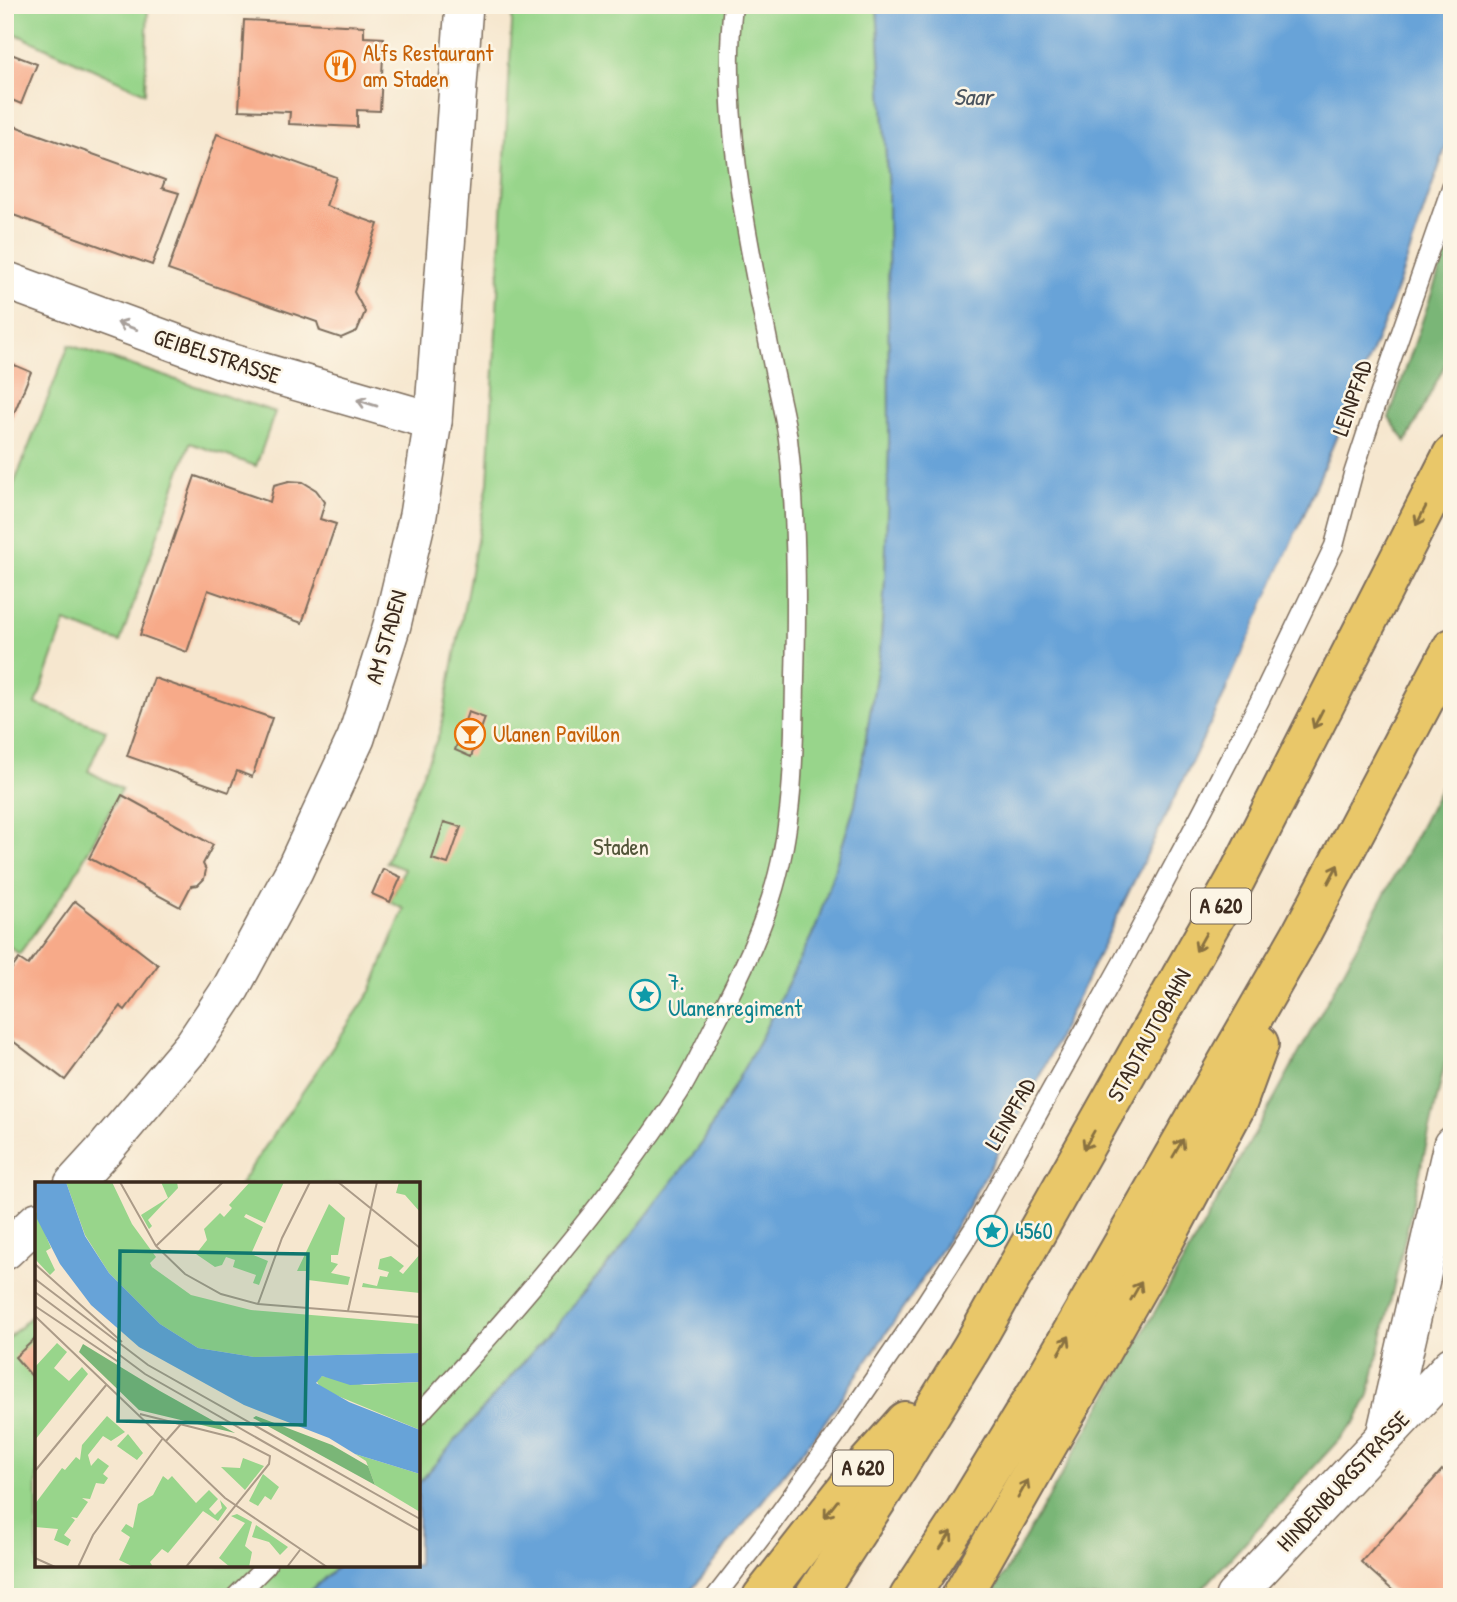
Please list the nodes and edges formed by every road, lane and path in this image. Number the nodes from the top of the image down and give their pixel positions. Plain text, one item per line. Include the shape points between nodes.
1 (464, 5) edge
2 (733, 5) edge
3 (1452, 185) edge
4 (5, 280) edge
5 (433, 421) junction
6 (1452, 456) edge
7 (1452, 648) edge
8 (1301, 934) junction
9 (1452, 1145) edge
10 (75, 1182) edge
11 (35, 1224) edge
12 (5, 1251) edge
13 (972, 1347) junction
14 (1452, 1365) edge
15 (420, 1414) edge
16 (1385, 1436) junction
17 (265, 1567) edge
18 (235, 1597) edge
19 (715, 1597) edge
20 (762, 1597) edge
21 (814, 1597) edge
22 (909, 1597) edge
23 (961, 1597) edge
24 (1234, 1597) edge

1 - 5 street, AM STADEN
2 - 15 lane via 729,68 733,133 788,438 796,605 792,788 785,846 771,900 748,955 681,1090 576,1234 500,1327
3 - 19 lane, LEINPFAD via 1361,448 1334,546 1288,621 1259,702 1124,959 977,1223 835,1436
5 -> 4 street, GEIBELSTRASSE via 222,360
5 - 10 street, AM STADEN via 418,515 392,625 356,738 311,835 251,953 193,1045
6 -> 13 highway, STADTAUTOBAHN / A 620 via 1236,879
8 -> 7 highway
22 -> 8 highway via 1047,1376
23 -> 8 highway via 1237,1104
9 - 16 street
11 - 12 street
13 -> 20 highway, A 620 via 859,1473
13 - 21 highway, STADTAUTOBAHN / A 620
14 - 16 street, HINDENBURGSTRASSE
16 - 24 street, HINDENBURGSTRASSE
17 - 18 lane

